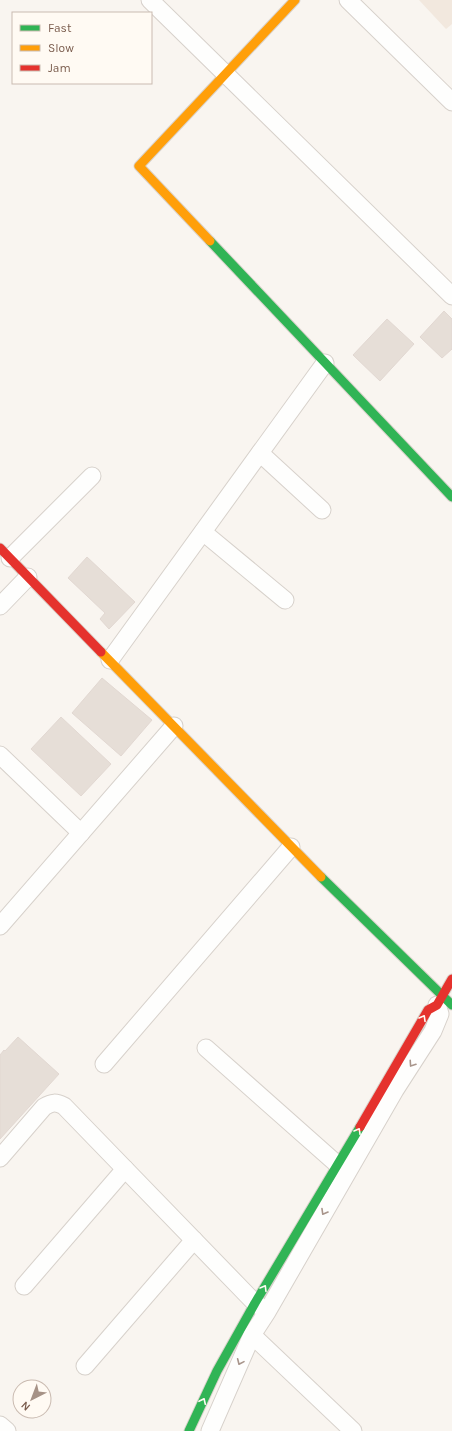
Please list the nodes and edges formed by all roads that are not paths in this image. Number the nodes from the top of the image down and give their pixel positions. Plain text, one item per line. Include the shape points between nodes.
1 (150, 0) edge
2 (295, 0) edge
3 (348, 0) edge
4 (225, 74) junction
5 (452, 102) edge
6 (452, 296) edge
7 (325, 363) junction
8 (260, 453) junction
9 (92, 476) dead end
10 (452, 497) edge
11 (322, 510) dead end
12 (203, 532) junction
13 (5, 553) edge
14 (28, 577) junction
15 (285, 600) dead end
16 (0, 606) edge
17 (110, 660) junction
18 (174, 726) junction
19 (0, 755) edge
20 (81, 833) junction
21 (291, 847) junction
22 (1, 925) edge
23 (452, 979) edge
24 (444, 1002) edge
25 (206, 1048) dead end
26 (104, 1064) dead end
27 (0, 1158) edge
28 (338, 1165) junction
29 (125, 1169) junction
30 (194, 1240) junction
31 (24, 1286) dead end
32 (261, 1307) junction
33 (252, 1335) junction
34 (85, 1366) dead end
35 (0, 1425) edge
36 (7, 1431) edge
37 (189, 1431) edge
38 (210, 1431) edge
39 (353, 1431) edge

1 - 4 street
2 - 4 street
3 - 5 street
4 - 6 street
4 - 7 street via 139,166
7 - 8 street
7 - 10 street
8 - 11 street
8 - 12 street
9 - 13 street
12 - 15 street
12 - 17 street
13 - 14 street
14 - 16 street
14 - 17 street
17 - 18 street
18 - 20 street
18 - 21 street
19 - 20 street
20 - 22 street
21 - 24 street
21 - 26 street
23 - 24 street
28 -> 24 street via 428,1010
24 -> 32 street via 433,1031
25 - 28 street
27 - 29 street via 44,1107 56,1103 64,1106
32 -> 28 street
29 - 30 street
29 - 31 street
30 - 32 street
30 - 34 street
32 - 33 street
37 -> 32 street via 217,1371
33 -> 38 street
33 - 39 street
35 - 36 street

